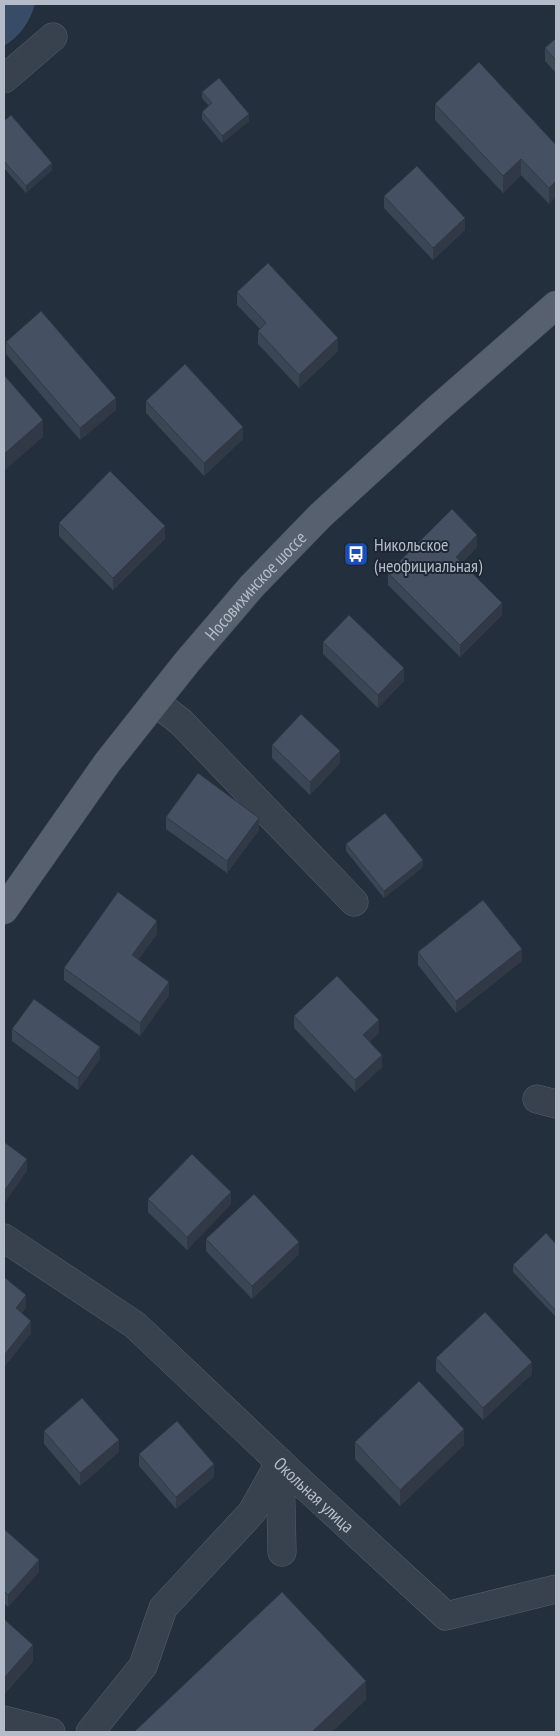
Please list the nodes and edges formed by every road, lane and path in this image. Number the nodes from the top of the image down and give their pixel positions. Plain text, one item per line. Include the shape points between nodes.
1 (53, 37) dead end
2 (4, 78) edge
3 (556, 305) edge
4 (155, 702) junction
5 (354, 902) dead end
6 (4, 910) edge
7 (4, 1238) edge
8 (280, 1462) junction
9 (282, 1552) dead end
10 (556, 1589) edge
11 (4, 1720) edge
12 (51, 1732) edge
13 (90, 1732) edge

1 - 2 street
3 - 4 main road, Носовихинское шоссе via 321,515 252,586
4 - 5 street via 181,722
4 - 6 main road, Носовихинское шоссе via 107,763
7 - 8 street via 135,1325
8 - 9 street
8 - 10 street, Окольная улица via 446,1616
8 - 13 street, Окольная улица via 252,1512 163,1608 143,1666
11 - 12 street

